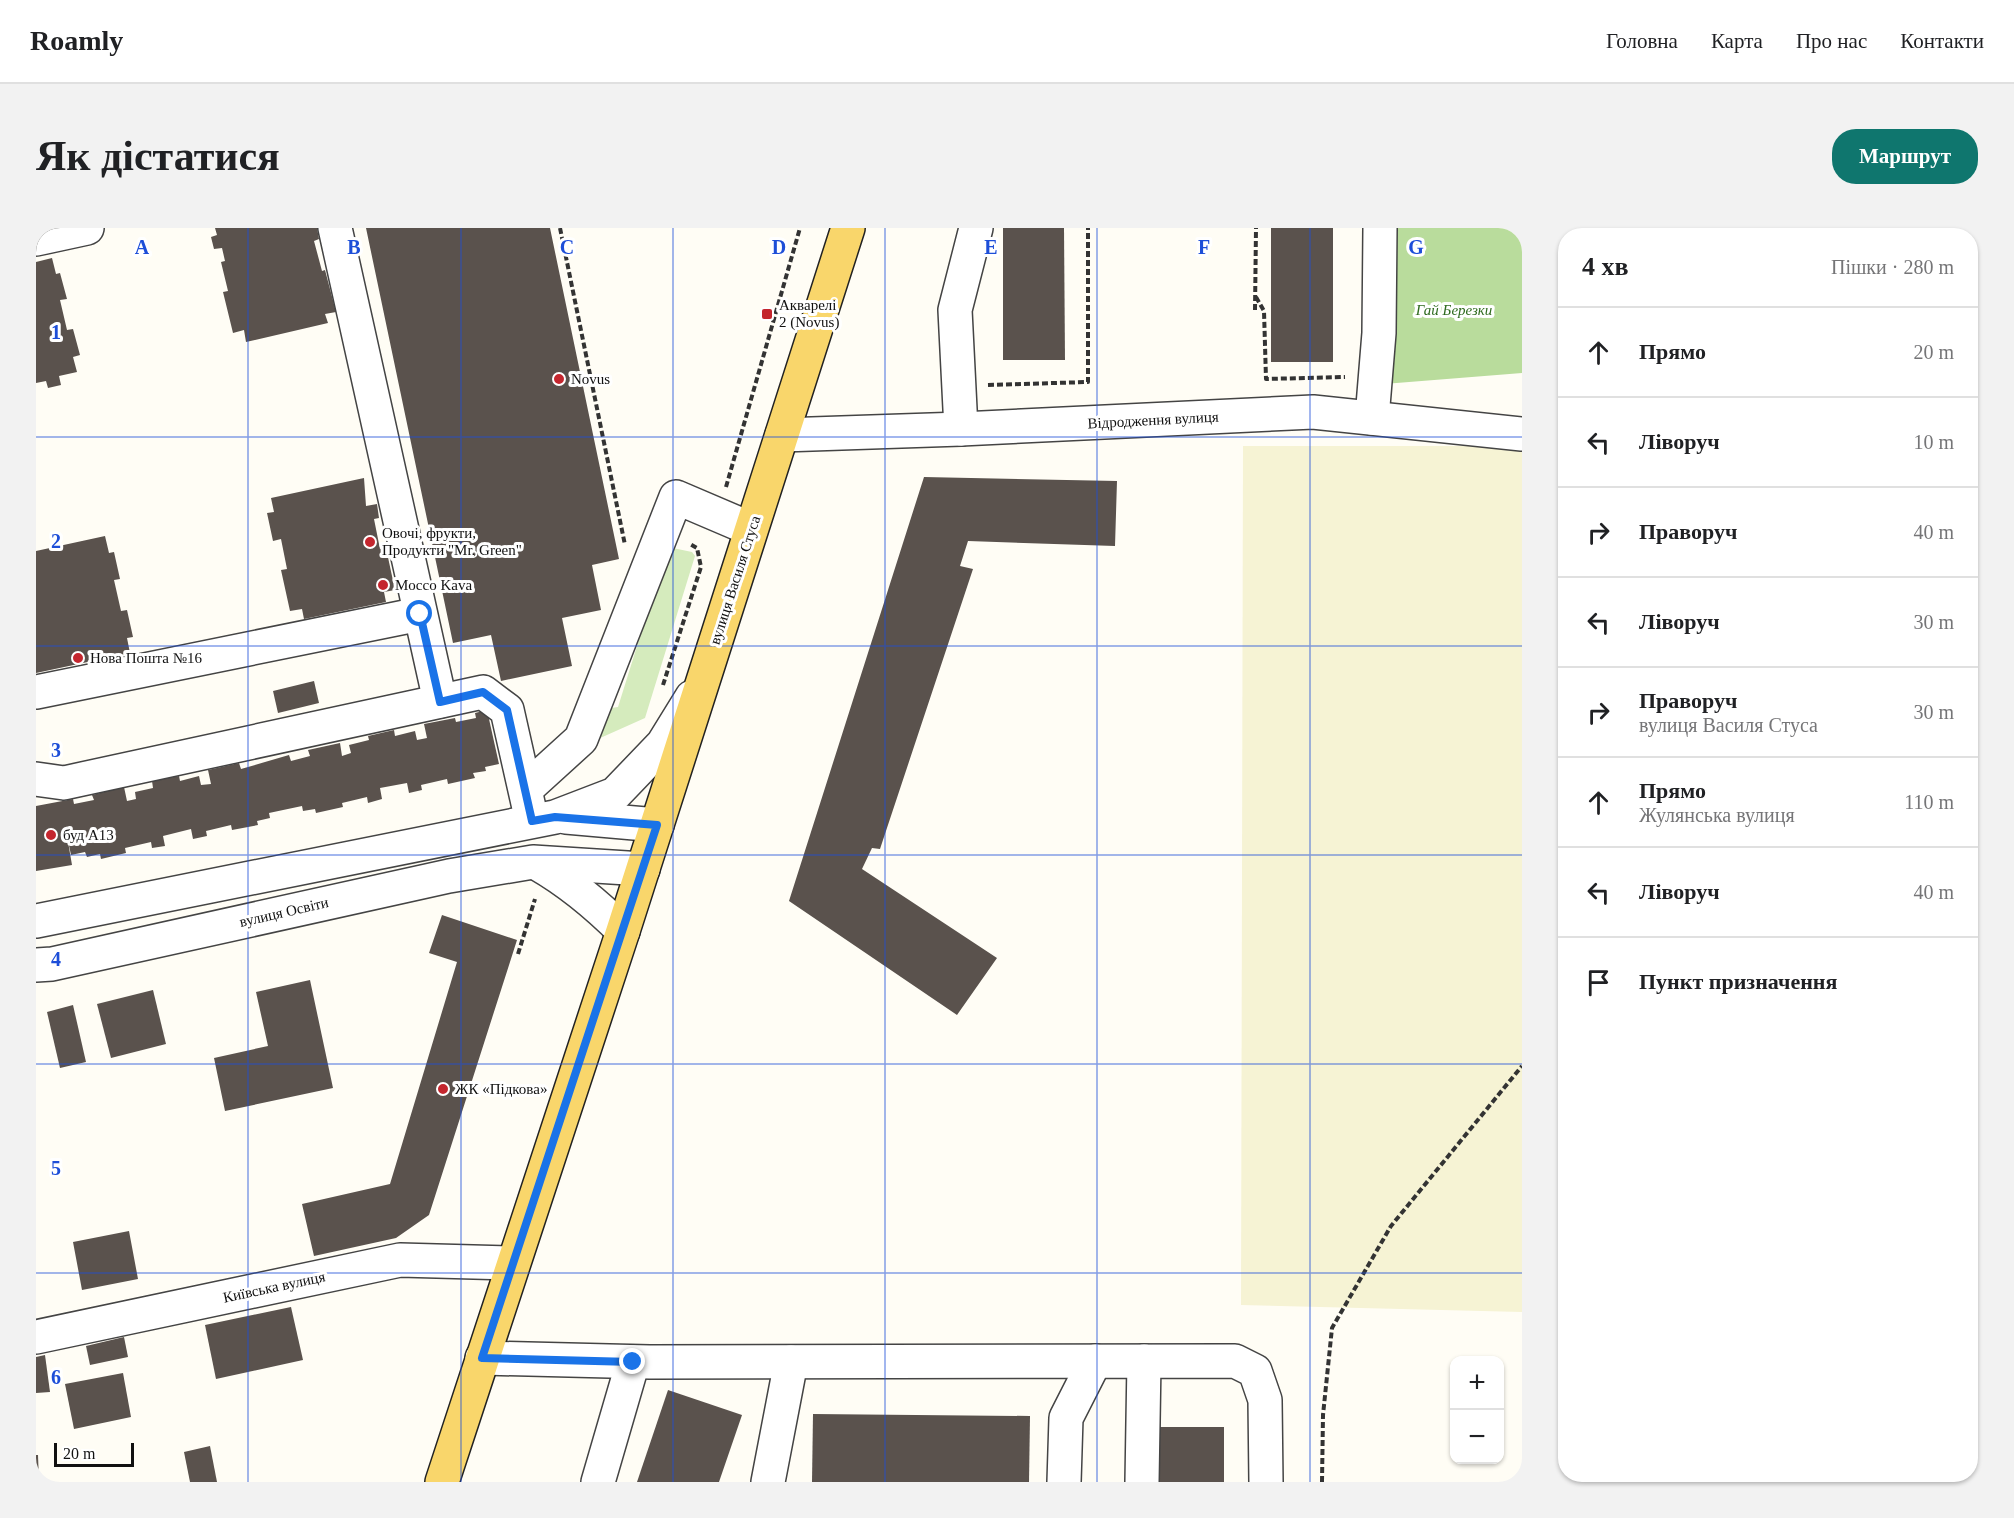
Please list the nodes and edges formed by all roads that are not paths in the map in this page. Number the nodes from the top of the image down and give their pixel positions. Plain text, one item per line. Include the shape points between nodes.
1 (87, 228) edge
2 (335, 228) edge
3 (848, 228) edge
4 (976, 228) edge
5 (1380, 228) edge
6 (36, 239) edge
7 (1371, 418) junction
8 (961, 429) junction
9 (1522, 434) edge
10 (782, 435) junction
11 (751, 529) junction
12 (420, 614) junction
13 (703, 680) junction
14 (36, 692) edge
15 (440, 702) junction
16 (36, 779) edge
17 (526, 789) junction
18 (544, 819) junction
19 (657, 825) junction
20 (533, 862) junction
21 (643, 869) junction
22 (36, 921) edge
23 (623, 931) junction
24 (36, 965) edge
25 (513, 1263) junction
26 (36, 1337) edge
27 (482, 1358) junction
28 (1095, 1361) junction
29 (1144, 1361) junction
30 (633, 1362) junction
31 (791, 1362) junction
32 (442, 1482) edge
33 (598, 1482) edge
34 (768, 1482) edge
35 (1064, 1482) edge
36 (1142, 1482) edge
37 (1266, 1482) edge

1 - 6 street
2 - 12 street
3 - 10 main road, вулиця Василя Стуса
4 - 8 street via 955,310
5 - 7 street via 1379,333
7 - 8 street, Відродження вулиця via 1313,412
7 - 9 street, Відродження вулиця
8 - 10 street, Відродження вулиця
10 - 11 main road, вулиця Василя Стуса
11 - 13 main road, вулиця Василя Стуса
11 - 17 street via 676,498 581,739
12 - 14 street
12 - 15 street
13 - 18 street via 663,744 615,795
13 - 19 main road, вулиця Василя Стуса
15 - 16 street via 64,783
15 - 17 street via 483,692 507,710
17 - 18 street
18 - 19 street
18 - 22 street
19 - 21 main road, вулиця Василя Стуса
20 - 21 street, вулиця Освіти
20 - 23 street via 596,903
20 - 24 street, вулиця Освіти via 449,876
21 - 23 main road, вулиця Василя Стуса
23 - 25 main road, вулиця Василя Стуса
25 - 26 street, Київська вулиця via 400,1260
25 - 27 main road, вулиця Василя Стуса
27 - 30 street
27 - 32 main road, вулиця Василя Стуса
28 - 29 street
28 - 31 street
28 - 35 street via 1066,1418
29 - 36 street
29 - 37 street via 1235,1361 1255,1371 1265,1400
30 - 31 street
30 - 33 street
31 - 34 street

